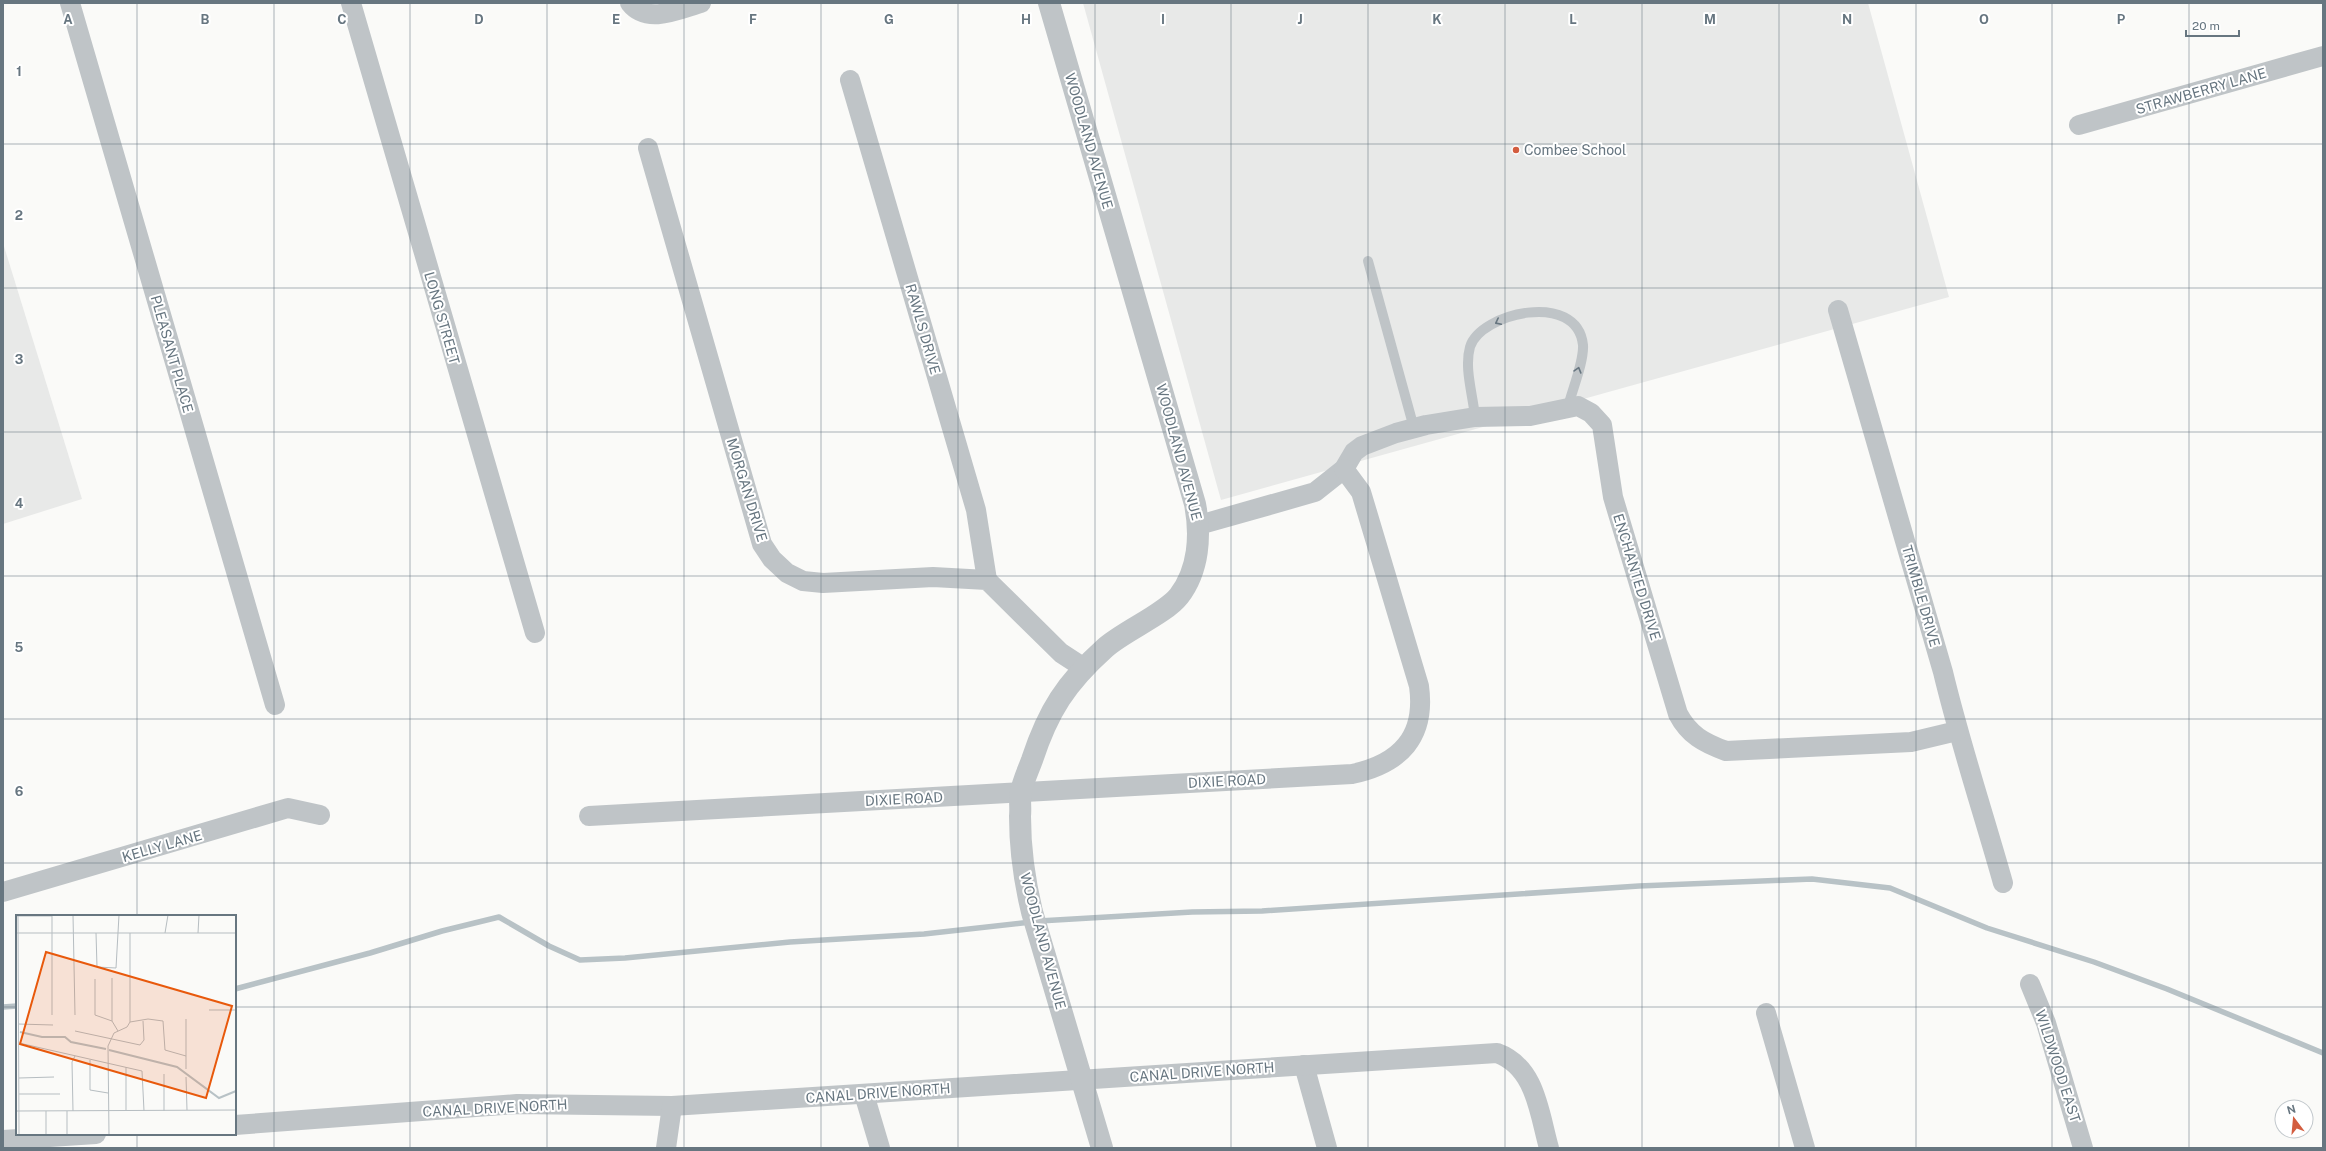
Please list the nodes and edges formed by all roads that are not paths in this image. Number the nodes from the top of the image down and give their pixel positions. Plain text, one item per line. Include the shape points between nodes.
1 (70, 3) edge
2 (351, 3) edge
3 (630, 3) edge
4 (701, 3) edge
5 (1049, 3) edge
6 (2323, 56) edge
7 (850, 80) dead end
8 (2079, 125) dead end
9 (648, 148) dead end
10 (1368, 261) dead end
11 (1838, 310) dead end
12 (1568, 407) junction
13 (1475, 417) junction
14 (1414, 428) junction
15 (1344, 469) junction
16 (1199, 525) junction
17 (987, 580) junction
18 (535, 633) dead end
19 (1084, 668) junction
20 (275, 705) dead end
21 (1957, 731) junction
22 (1021, 793) junction
23 (320, 815) dead end
24 (589, 816) dead end
25 (2003, 883) dead end
26 (3, 892) edge
27 (2030, 984) dead end
28 (1766, 1013) dead end
29 (1304, 1065) junction
30 (1082, 1080) junction
31 (864, 1094) junction
32 (672, 1106) junction
33 (236, 1125) edge
34 (80, 1135) edge
35 (3, 1140) edge
36 (666, 1148) edge
37 (880, 1148) edge
38 (1102, 1148) edge
39 (1327, 1148) edge
40 (1550, 1148) edge
41 (1805, 1148) edge
42 (2083, 1148) edge

1 - 20 street, PLEASANT PLACE
2 - 18 street, LONG STREET
3 - 4 street via 644,13 660,15
5 - 16 street, WOODLAND AVENUE
6 - 8 street, STRAWBERRY LANE
7 - 17 street, RAWLS DRIVE via 976,510
9 - 17 street, MORGAN DRIVE via 762,544 772,559 787,574 803,581 823,584 933,577
10 - 14 lane
11 - 21 street, TRIMBLE DRIVE via 1943,672
12 - 13 street, ENCHANTED DRIVE via 1530,416
12 -> 13 lane via 1581,360 1583,346 1580,332 1575,323 1559,315 1522,312 1477,334 1470,346 1468,362
12 - 21 street, ENCHANTED DRIVE via 1578,406 1602,425 1613,497 1678,714 1685,727 1699,739 1726,751 1911,742
13 - 14 street, ENCHANTED DRIVE
14 - 15 street, ENCHANTED DRIVE via 1362,446 1354,452
15 - 16 street via 1315,492
15 - 22 street, DIXIE ROAD via 1360,492 1419,686 1421,700 1418,722 1401,752 1377,768 1352,774
16 - 19 street, WOODLAND AVENUE via 1198,549 1193,567 1187,584 1178,598 1106,647
17 - 19 street via 1061,653
19 - 22 street, WOODLAND AVENUE via 1059,697 1049,715
21 - 25 street, TRIMBLE DRIVE
22 - 24 street, DIXIE ROAD
22 - 30 street, WOODLAND AVENUE via 1020,849 1024,879 1034,921
23 - 26 street, KELLY LANE via 288,808
27 - 42 street, WILDWOOD EAST via 2046,1023
28 - 41 street
29 - 30 street, CANAL DRIVE NORTH
29 - 39 street
29 - 40 street, CANAL DRIVE NORTH via 1497,1053 1509,1057 1530,1081
30 - 31 street, CANAL DRIVE NORTH
30 - 38 street, WOODLAND AVENUE
31 - 32 street, CANAL DRIVE NORTH
31 - 37 street
32 - 33 street, CANAL DRIVE NORTH via 517,1104
32 - 36 street
34 - 35 street

